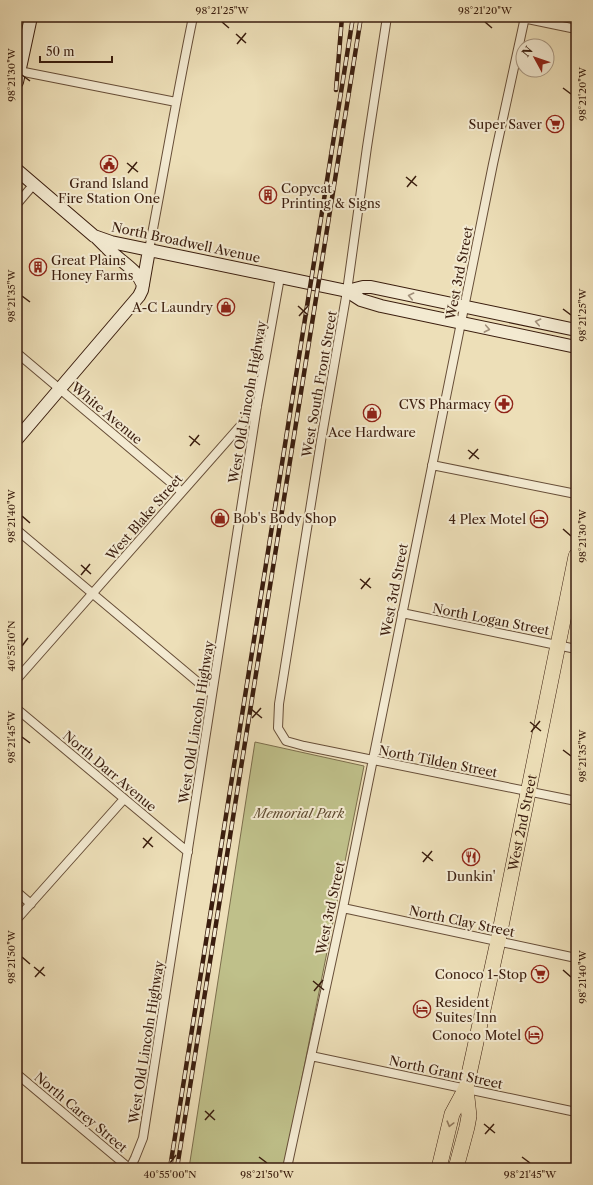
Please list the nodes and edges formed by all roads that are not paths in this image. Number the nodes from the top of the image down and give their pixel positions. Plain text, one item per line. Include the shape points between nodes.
1 (31, 17) edge
2 (193, 17) edge
3 (387, 17) edge
4 (523, 17) edge
5 (576, 29) edge
6 (18, 77) edge
7 (176, 102) junction
8 (17, 170) edge
9 (34, 184) junction
10 (17, 204) edge
11 (94, 236) junction
12 (149, 250) junction
13 (280, 277) junction
14 (143, 285) junction
15 (347, 291) junction
16 (464, 307) junction
17 (461, 324) junction
18 (576, 330) edge
19 (576, 347) edge
20 (17, 353) edge
21 (60, 389) junction
22 (257, 406) junction
23 (17, 439) edge
24 (432, 465) junction
25 (182, 492) junction
26 (576, 494) edge
27 (17, 530) edge
28 (576, 556) edge
29 (93, 594) junction
30 (402, 613) junction
31 (558, 645) junction
32 (576, 649) edge
33 (17, 679) edge
34 (212, 694) junction
35 (17, 709) edge
36 (297, 744) joint
37 (372, 761) junction
38 (528, 791) junction
39 (124, 799) junction
40 (576, 801) edge
41 (188, 852) junction
42 (17, 892) edge
43 (31, 904) junction
44 (343, 908) junction
45 (17, 919) edge
46 (498, 941) junction
47 (576, 958) edge
48 (312, 1056) junction
49 (17, 1074) edge
50 (466, 1088) junction
51 (576, 1112) edge
52 (130, 1168) edge
53 (287, 1168) edge
54 (439, 1168) edge
55 (456, 1168) edge

1 - 6 main road
2 - 7 street
3 - 15 street, West South Front Street
4 - 5 street
4 - 16 street, West 3rd Street
6 - 7 street
7 - 12 street
8 - 9 main road, North Broadwell Avenue
9 - 10 street
9 - 11 main road, North Broadwell Avenue
11 - 12 main road, North Broadwell Avenue
11 - 14 main road via 137,274
12 - 13 main road, North Broadwell Avenue
12 - 14 main road
13 - 15 main road, North Broadwell Avenue
13 - 22 street, West Old Lincoln Highway
14 - 21 main road via 139,296
16 -> 15 main road, North Broadwell Avenue via 371,287
15 - 17 main road, North Broadwell Avenue via 361,300 381,306
15 - 36 street, West South Front Street via 278,704 278,728 286,741
16 - 17 street, West 3rd Street
18 -> 16 main road, North Broadwell Avenue
17 -> 19 main road, North Broadwell Avenue
17 - 24 street, West 3rd Street
20 - 21 street, White Avenue
21 - 23 main road
21 - 25 street, White Avenue
22 - 25 street, West Blake Street
22 - 34 street, West Old Lincoln Highway
24 - 26 street
24 - 30 street, West 3rd Street
25 - 29 street, West Blake Street
27 - 29 street
28 - 31 highway, West 2nd Street
29 - 33 street, West Blake Street
29 - 34 street
30 - 31 street, North Logan Street
30 - 37 street, West 3rd Street
31 - 32 street, North Logan Street
31 - 38 highway, West 2nd Street
34 - 41 street, West Old Lincoln Highway
35 - 39 street, North Darr Avenue
36 - 37 street, North Tilden Street
37 - 38 street, North Tilden Street
37 - 44 street, West 3rd Street
38 - 40 street, North Tilden Street
38 - 46 highway, West 2nd Street
39 - 41 street, North Darr Avenue
39 - 43 street
41 - 52 street, West Old Lincoln Highway via 143,1138
42 - 43 street
43 - 45 street
44 - 46 street, North Clay Street
44 - 48 street, West 3rd Street
46 - 47 street, North Clay Street
46 - 50 highway, West 2nd Street
48 - 50 street, North Grant Street
48 - 53 street, West 3rd Street
49 - 52 street, North Carey Street
50 - 51 street, North Grant Street
50 -> 54 highway, West 2nd Street via 452,1114
50 - 55 highway, West 2nd Street via 469,1116

